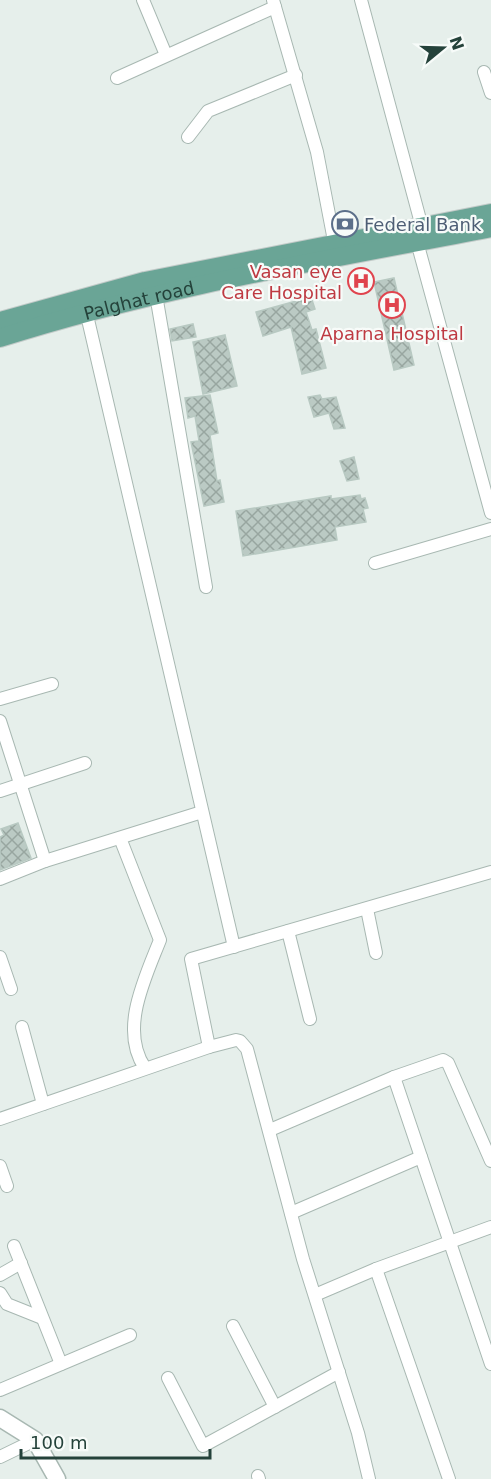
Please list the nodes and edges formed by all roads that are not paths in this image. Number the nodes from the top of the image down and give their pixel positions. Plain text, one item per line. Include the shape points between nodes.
1 (143, 0) edge
2 (361, 0) edge
3 (274, 3) edge
4 (166, 55) junction
5 (296, 75) junction
6 (117, 78) dead end
7 (188, 137) dead end
8 (491, 213) edge
9 (491, 228) edge
10 (419, 235) junction
11 (336, 251) junction
12 (156, 295) junction
13 (86, 311) junction
14 (0, 321) edge
15 (0, 338) edge
16 (491, 513) edge
17 (491, 529) edge
18 (375, 563) dead end
19 (206, 587) dead end
20 (52, 684) dead end
21 (0, 699) edge
22 (0, 721) edge
23 (85, 763) dead end
24 (20, 784) junction
25 (0, 791) edge
26 (202, 812) junction
27 (120, 838) junction
28 (45, 861) junction
29 (491, 873) edge
30 (0, 879) edge
31 (367, 909) junction
32 (288, 932) junction
33 (234, 947) junction
34 (376, 953) dead end
35 (0, 957) edge
36 (11, 989) dead end
37 (310, 1019) dead end
38 (22, 1027) dead end
39 (209, 1047) junction
40 (145, 1068) junction
41 (394, 1077) junction
42 (43, 1104) junction
43 (0, 1119) edge
44 (270, 1130) junction
45 (421, 1157) junction
46 (491, 1161) edge
47 (0, 1166) edge
48 (7, 1186) dead end
49 (291, 1213) junction
50 (491, 1227) edge
51 (449, 1242) junction
52 (14, 1246) dead end
53 (21, 1263) junction
54 (376, 1269) junction
55 (0, 1275) edge
56 (0, 1293) edge
57 (315, 1295) junction
58 (42, 1317) junction
59 (232, 1326) dead end
60 (130, 1335) dead end
61 (61, 1364) junction
62 (491, 1364) edge
63 (339, 1372) junction
64 (168, 1378) dead end
65 (0, 1390) edge
66 (274, 1407) junction
67 (0, 1418) edge
68 (35, 1440) junction
69 (0, 1457) edge
70 (57, 1479) edge
71 (369, 1479) edge
72 (450, 1479) edge

1 - 4 street
2 - 10 street
3 - 4 street
3 - 5 street
4 - 6 street
5 - 7 street via 208,111
5 - 11 street via 317,152
8 - 10 main road, Palghat road
9 - 10 main road, Palghat road
10 - 11 main road, Palghat road
10 - 16 street
11 - 12 main road, Palghat road
11 - 14 main road, Palghat road via 145,281
12 - 13 main road, Palghat road
12 - 19 street
13 - 15 main road, Palghat road
13 - 26 street
17 - 18 street
20 - 21 street
22 - 24 street
23 - 24 street
24 - 25 street
24 - 28 street
26 - 27 street
26 - 33 street
27 - 28 street
27 - 40 street via 160,940 138,995 135,1055
28 - 30 street
29 - 31 street
31 - 32 street
31 - 34 street
32 - 33 street
32 - 37 street
33 - 39 street via 192,959
35 - 36 street
38 - 42 street
39 - 40 street
39 - 44 street via 236,1040 244,1044
40 - 42 street
41 - 44 street
41 - 45 street
41 - 46 street via 443,1059 448,1063
42 - 43 street
44 - 49 street
45 - 49 street
45 - 51 street
47 - 48 street
49 - 57 street
50 - 51 street
51 - 54 street
51 - 62 street
52 - 53 street
53 - 55 street
53 - 58 street
54 - 57 street
54 - 72 street
56 - 58 street via 7,1304
57 - 63 street
58 - 61 street
59 - 66 street
60 - 61 street
61 - 65 street
63 - 66 street
63 - 71 street
64 - 66 street via 203,1446
67 - 68 street
68 - 69 street
68 - 70 street

